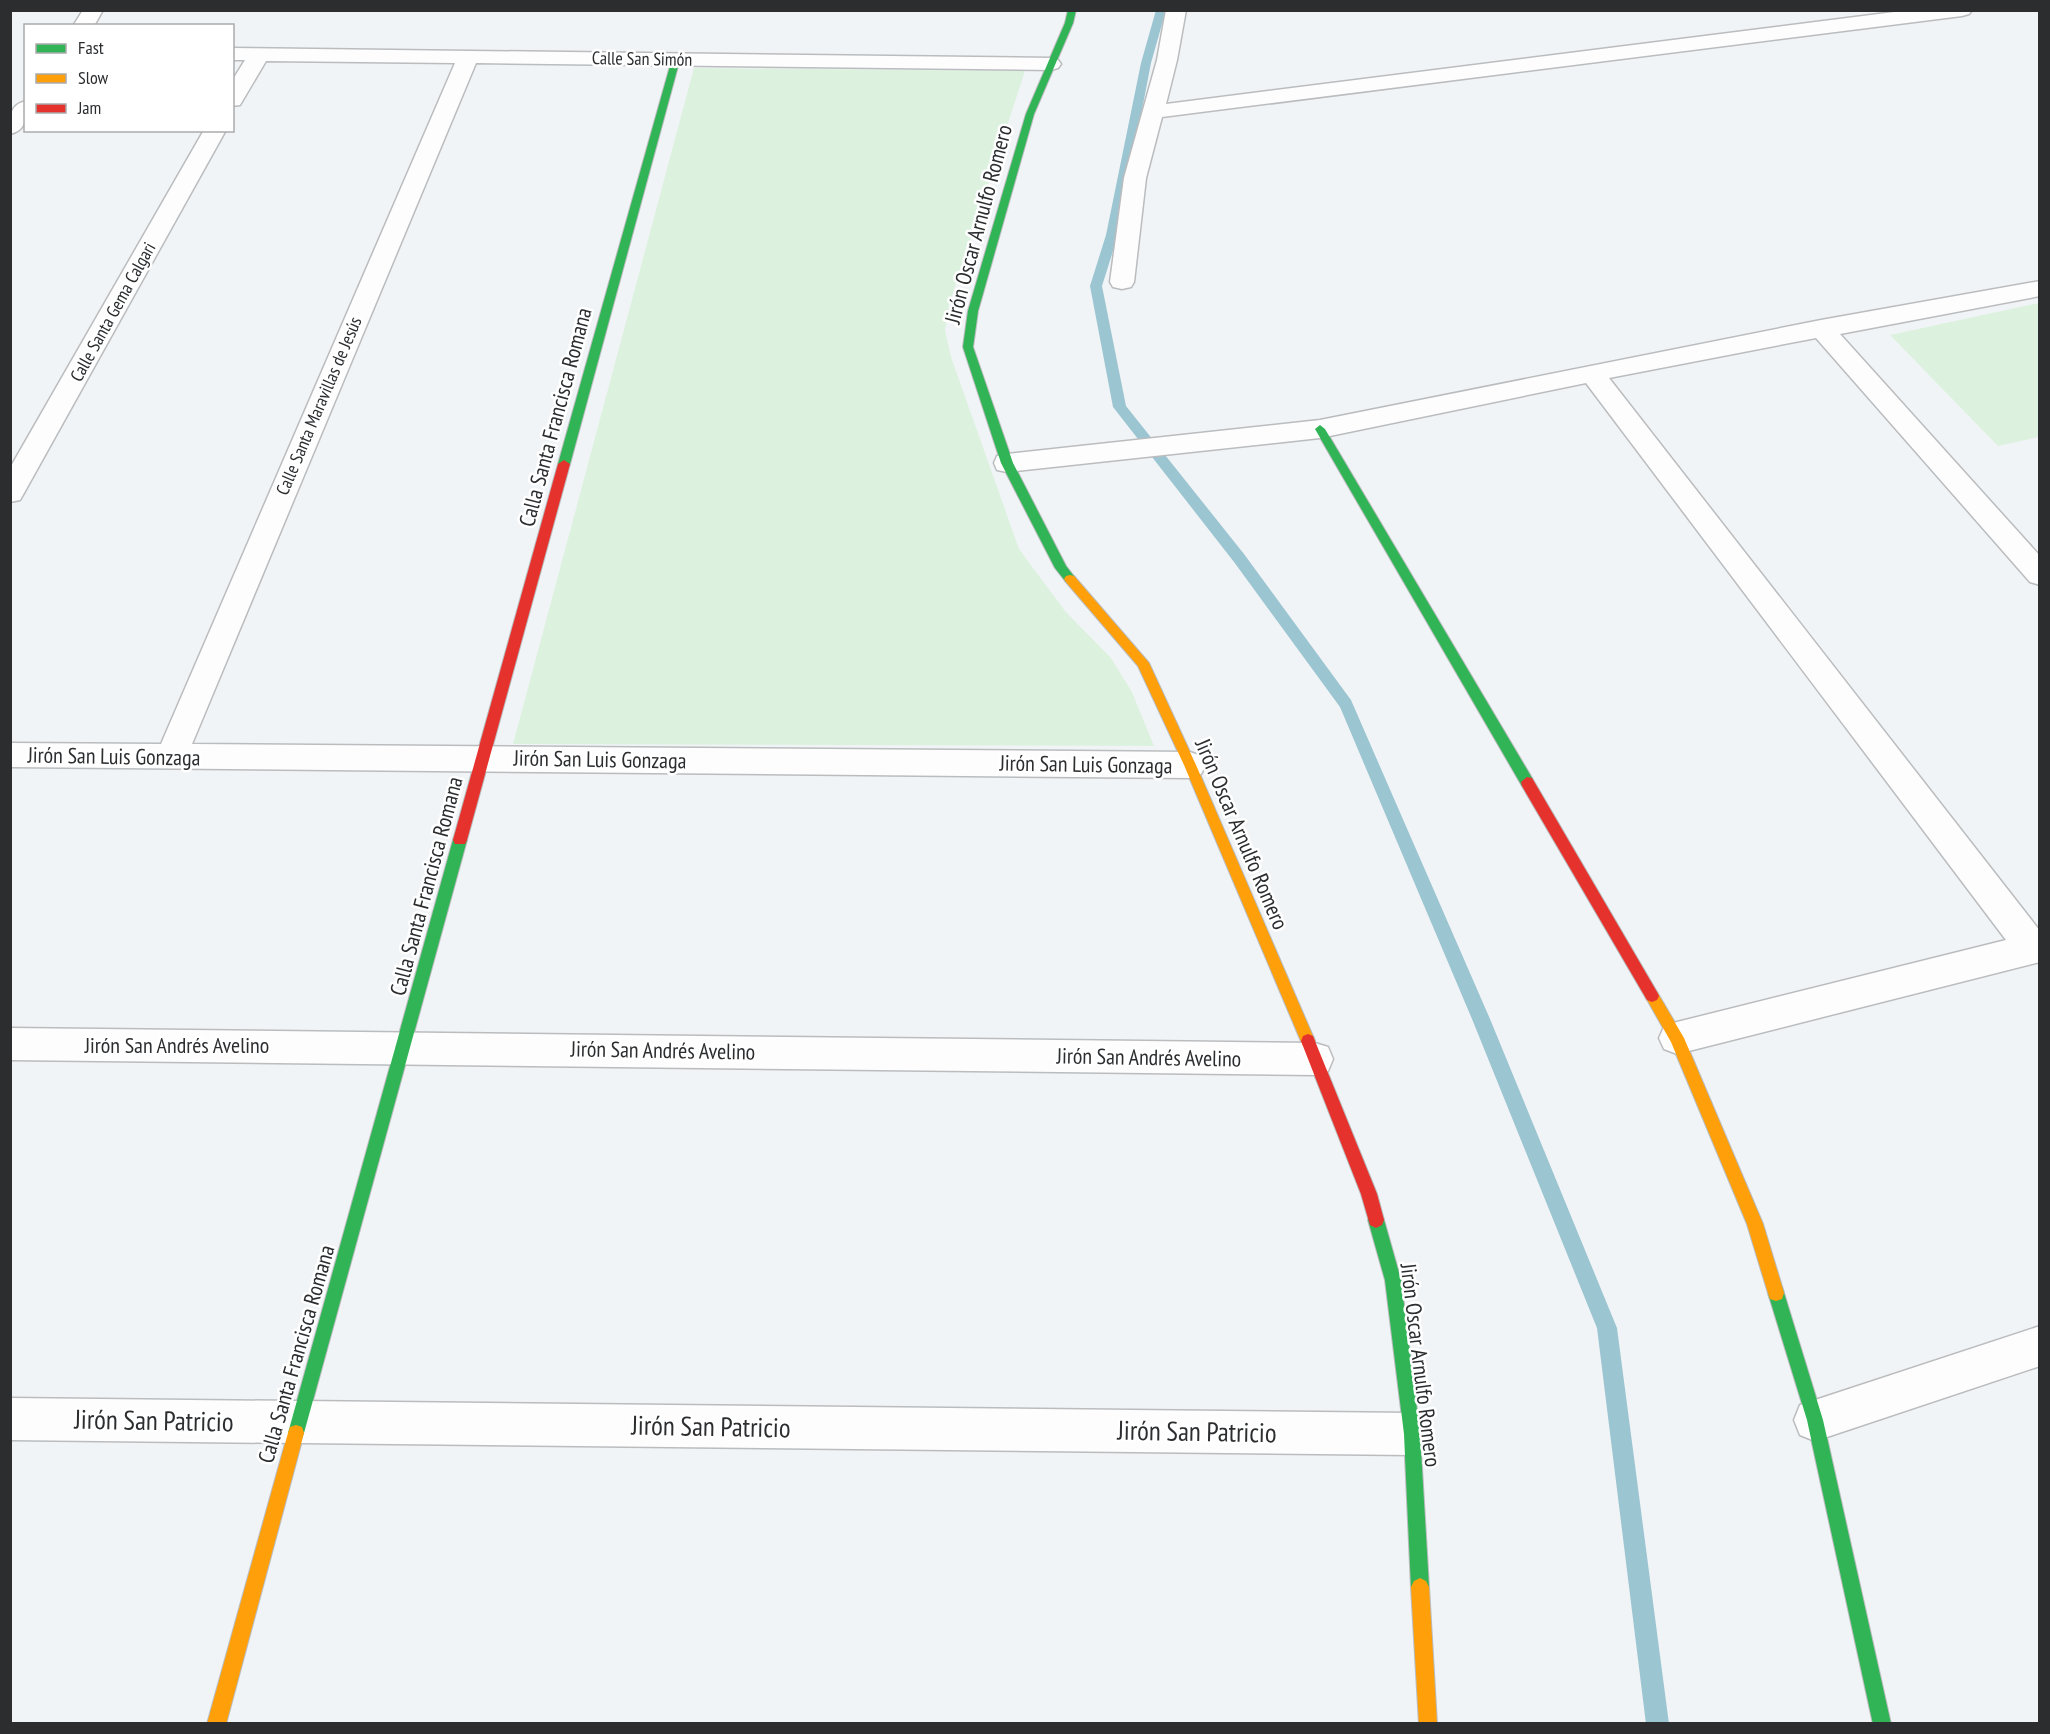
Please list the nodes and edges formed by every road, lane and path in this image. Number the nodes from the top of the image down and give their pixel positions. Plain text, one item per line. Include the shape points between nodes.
1 (93, 10) edge
2 (1072, 10) edge
3 (1176, 10) edge
4 (1962, 10) edge
5 (84, 24) edge
6 (234, 54) edge
7 (259, 54) junction
8 (468, 57) junction
9 (676, 59) junction
10 (1051, 64) junction
11 (234, 97) edge
12 (24, 110) edge
13 (1153, 112) junction
14 (10, 128) edge
15 (214, 132) edge
16 (1122, 282) dead end
17 (2040, 288) edge
18 (1821, 328) junction
19 (1592, 373) junction
20 (1320, 429) junction
21 (1006, 463) junction
22 (10, 493) edge
23 (2040, 575) edge
24 (10, 755) edge
25 (171, 756) junction
26 (483, 758) junction
27 (1190, 765) junction
28 (2036, 948) edge
29 (1677, 1038) junction
30 (10, 1044) edge
31 (404, 1047) junction
32 (1315, 1059) junction
33 (2040, 1346) edge
34 (10, 1419) edge
35 (1815, 1420) junction
36 (299, 1422) junction
37 (1412, 1434) junction
38 (216, 1724) edge
39 (1428, 1724) edge
40 (1882, 1724) edge

1 - 5 street
2 - 10 street, Jirón Oscar Arnulfo Romero
3 - 13 street
4 - 13 street
6 - 7 street, Calle San Simón
7 - 8 street, Calle San Simón
7 - 11 street
8 - 9 street, Calle San Simón
8 - 25 street, Calle Santa Maravillas de Jesús
9 - 10 street, Calle San Simón
9 - 26 street, Calla Santa Francisca Romana
10 - 21 street, Jirón Oscar Arnulfo Romero via 1030,114 973,311 968,347
12 - 14 street
13 - 16 street via 1135,178
15 - 22 street, Calle Santa Gema Calgari
17 - 18 street
18 - 19 street
18 - 23 street
19 - 20 street
19 - 28 street
20 - 21 street
20 - 29 street
21 - 27 street, Jirón Oscar Arnulfo Romero via 1061,568 1143,663
24 - 25 street, Jirón San Luis Gonzaga
25 - 26 street, Jirón San Luis Gonzaga
26 - 27 street, Jirón San Luis Gonzaga
26 - 31 street, Calla Santa Francisca Romana
27 - 32 street, Jirón Oscar Arnulfo Romero
28 - 29 street
29 - 35 street via 1755,1224
30 - 31 street, Jirón San Andrés Avelino
31 - 32 street, Jirón San Andrés Avelino
31 - 36 street, Calla Santa Francisca Romana
32 - 37 street, Jirón Oscar Arnulfo Romero via 1369,1194 1393,1280
33 - 35 street
34 - 36 street, Jirón San Patricio
35 - 40 street
36 - 37 street, Jirón San Patricio
36 - 38 street, Calla Santa Francisca Romana
37 - 39 street, Jirón Oscar Arnulfo Romero

